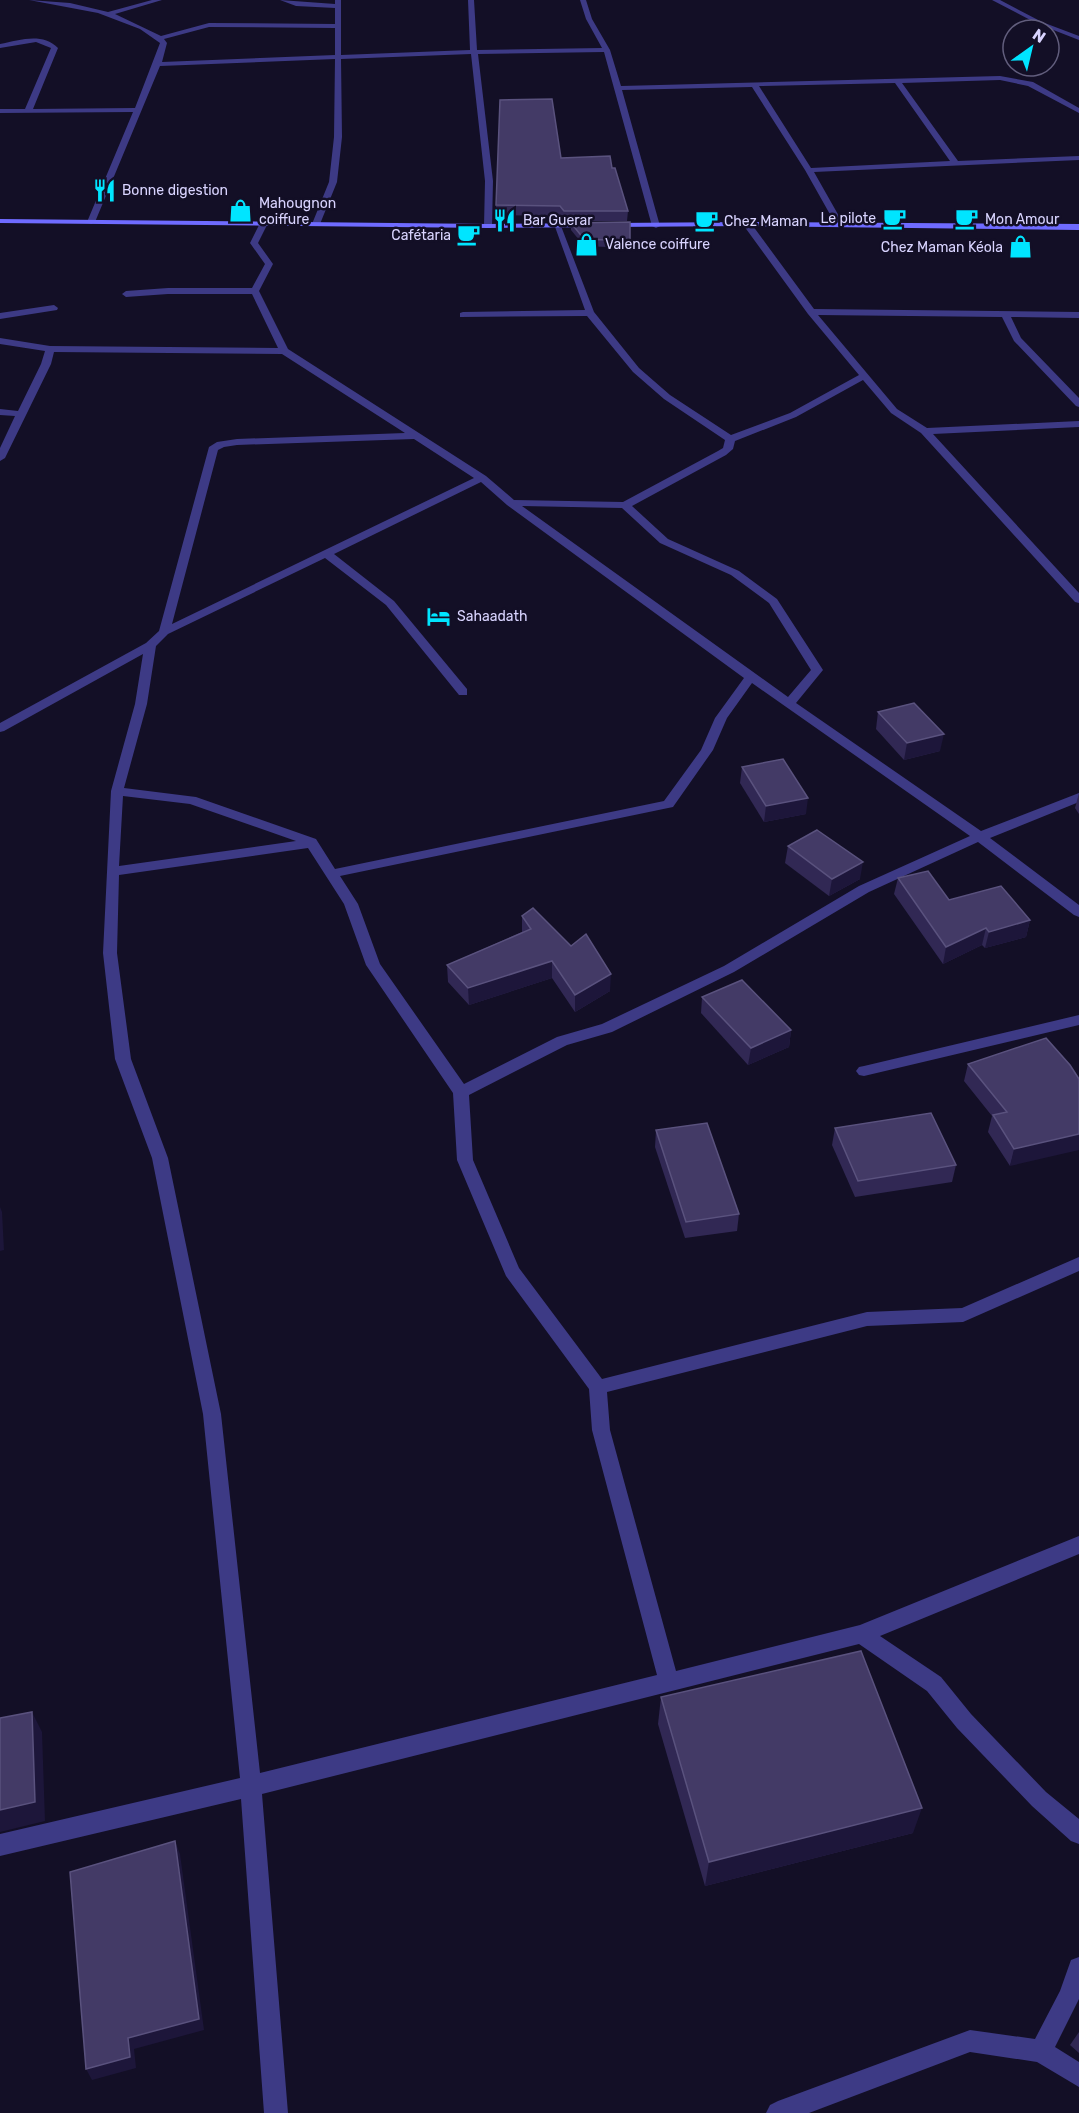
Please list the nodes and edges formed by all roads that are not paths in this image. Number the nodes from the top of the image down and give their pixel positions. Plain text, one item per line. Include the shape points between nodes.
1 (32, 0) edge
2 (159, 0) edge
3 (283, 0) edge
4 (471, 0) edge
5 (583, 0) edge
6 (995, 0) edge
7 (338, 3) edge
8 (107, 14) junction
9 (338, 26) junction
10 (161, 38) junction
11 (1079, 38) edge
12 (0, 46) edge
13 (607, 50) junction
14 (474, 52) junction
15 (339, 58) junction
16 (158, 64) junction
17 (897, 81) junction
18 (755, 86) junction
19 (618, 88) junction
20 (137, 110) junction
21 (0, 111) edge
22 (28, 111) junction
23 (1079, 111) edge
24 (1079, 158) edge
25 (956, 164) junction
26 (809, 170) junction
27 (0, 221) edge
28 (91, 222) junction
29 (264, 223) junction
30 (316, 224) junction
31 (747, 224) junction
32 (840, 225) junction
33 (488, 226) junction
34 (557, 226) junction
35 (657, 226) junction
36 (1079, 227) edge
37 (255, 291) junction
38 (126, 294) dead end
39 (54, 308) dead end
40 (811, 312) junction
41 (590, 313) junction
42 (463, 315) dead end
43 (1006, 315) junction
44 (1079, 315) edge
45 (0, 316) edge
46 (0, 341) edge
47 (50, 349) junction
48 (284, 351) junction
49 (864, 376) junction
50 (1079, 404) edge
51 (0, 412) edge
52 (21, 414) junction
53 (1079, 424) edge
54 (925, 431) junction
55 (413, 435) junction
56 (730, 439) junction
57 (0, 458) edge
58 (482, 478) junction
59 (511, 503) junction
60 (625, 505) junction
61 (328, 555) junction
62 (1079, 600) edge
63 (164, 632) junction
64 (150, 645) junction
65 (751, 677) junction
66 (463, 692) dead end
67 (789, 704) junction
68 (0, 728) edge
69 (117, 791) junction
70 (1079, 797) edge
71 (980, 837) junction
72 (311, 842) junction
73 (111, 871) junction
74 (331, 874) junction
75 (1079, 912) edge
76 (1079, 1020) edge
77 (864, 1071) dead end
78 (461, 1092) junction
79 (1079, 1264) edge
80 (598, 1387) junction
81 (1079, 1545) edge
82 (861, 1634) junction
83 (669, 1682) junction
84 (251, 1786) junction
85 (1079, 1833) edge
86 (0, 1845) edge
87 (1079, 1968) edge
88 (1041, 2051) junction
89 (1079, 2075) edge
90 (276, 2113) edge
91 (778, 2113) edge

1 - 8 street
2 - 8 street
3 - 7 street via 296,4
4 - 14 street
5 - 13 street
6 - 11 street via 1047,27
7 - 9 street
8 - 10 street
9 - 10 street via 209,25
9 - 15 street
10 - 16 street via 164,43
12 - 22 street via 37,40 55,48
13 - 14 street
13 - 19 street
14 - 15 street
14 - 33 street via 489,181
15 - 16 street
15 - 30 street via 333,182
16 - 20 street
17 - 18 street
17 - 23 street via 1012,79
17 - 25 street
18 - 19 street
18 - 26 street
19 - 35 street
20 - 22 street
20 - 28 street
21 - 22 street
24 - 25 street
25 - 26 street
26 - 32 street
27 - 28 main road
28 - 29 main road
29 - 30 main road
29 - 37 street via 254,243 268,264
30 - 33 main road
31 - 32 main road
31 - 35 main road
31 - 40 street
32 - 36 main road
33 - 34 main road
34 - 35 main road
34 - 41 street
37 - 38 street
37 - 48 street
39 - 45 street
40 - 43 street
40 - 49 street
41 - 42 street
41 - 56 street via 644,377
43 - 44 street
43 - 50 street via 1017,339
46 - 47 street
47 - 48 street
47 - 52 street
48 - 55 street
49 - 54 street via 894,411
49 - 56 street via 792,415
51 - 52 street
52 - 57 street
53 - 54 street
54 - 62 street
55 - 58 street
55 - 63 street via 237,442 213,449
56 - 60 street via 728,449 722,453
58 - 59 street
58 - 61 street
59 - 60 street
59 - 65 street
60 - 67 street via 664,541 735,573 773,601 818,670
61 - 63 street
61 - 66 street via 390,603
63 - 64 street
64 - 68 street
64 - 69 street via 141,704
65 - 67 street
65 - 74 street via 721,718 707,750 668,804
67 - 71 street
69 - 72 street via 191,800
69 - 73 street
70 - 71 street
71 - 75 street
71 - 78 street via 864,889 729,969 607,1028 562,1041
72 - 73 street
72 - 74 street
73 - 84 street via 110,953 123,1059 160,1158 212,1414
74 - 78 street via 351,904 373,965
76 - 77 street
78 - 80 street via 465,1160 512,1271
79 - 80 street via 963,1315 867,1318
80 - 83 street via 601,1430
81 - 82 street
82 - 83 street
82 - 85 street via 934,1684 1038,1799
83 - 84 street
84 - 86 street
84 - 90 street
87 - 88 street
88 - 89 street
88 - 91 street via 970,2041

